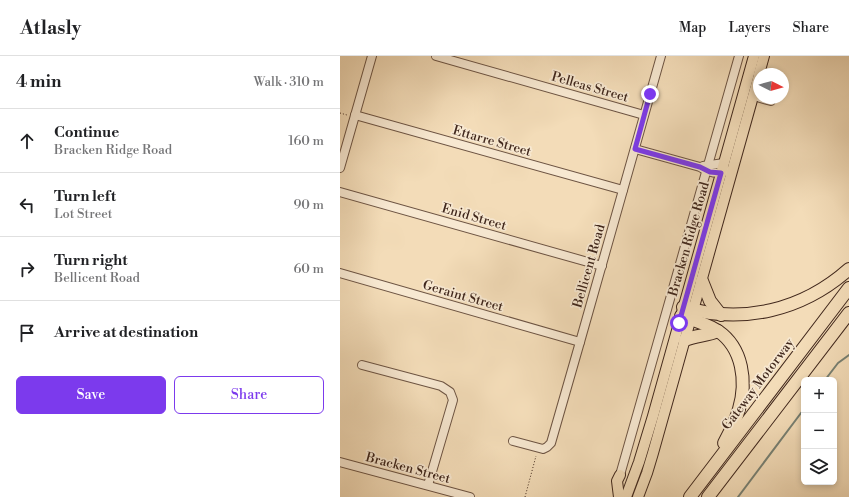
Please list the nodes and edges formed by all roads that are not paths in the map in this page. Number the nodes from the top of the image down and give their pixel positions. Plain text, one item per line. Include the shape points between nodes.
1 (372, 56) edge
2 (436, 56) edge
3 (661, 56) edge
4 (739, 56) edge
5 (754, 56) edge
6 (764, 56) edge
7 (761, 68) edge
8 (753, 98) edge
9 (742, 100) junction
10 (755, 104) edge
11 (351, 115) junction
12 (644, 115) junction
13 (635, 149) junction
14 (724, 163) junction
15 (340, 168) edge
16 (704, 168) junction
17 (733, 168) junction
18 (721, 173) junction
19 (623, 190) junction
20 (340, 192) edge
21 (602, 266) junction
22 (849, 269) edge
23 (340, 273) edge
24 (702, 281) junction
25 (849, 288) edge
26 (687, 313) junction
27 (849, 313) edge
28 (722, 314) junction
29 (718, 331) junction
30 (685, 340) junction
31 (580, 342) junction
32 (362, 365) dead end
33 (514, 442) dead end
34 (719, 459) junction
35 (340, 462) edge
36 (620, 475) joint
37 (428, 486) junction
38 (470, 497) edge
39 (619, 497) edge
40 (626, 497) edge
41 (638, 497) edge
42 (690, 497) edge
43 (708, 497) edge

1 - 11 street
2 - 12 street, Pelleas Street
3 - 12 street, Bellicent Road
4 - 16 street, Bracken Ridge Road
5 - 9 main road, Bracken Ridge Road
6 - 7 main road, Bracken Ridge Road
8 - 9 street
9 - 14 main road, Bracken Ridge Road
10 - 17 main road, Bracken Ridge Road
11 - 15 street
11 - 19 street, Ettarre Street
12 - 13 street, Bellicent Road
13 - 16 street
13 - 19 street, Bellicent Road
14 - 16 street
14 - 18 main road, Bracken Ridge Road
16 - 18 street
16 - 36 street, Bracken Ridge Road
17 - 18 street
17 - 24 main road, Bracken Ridge Road
18 - 26 main road, Bracken Ridge Road
19 - 21 street, Bellicent Road
20 - 21 street, Enid Street
21 - 31 street, Bellicent Road
22 - 28 highway via 824,288 792,304 760,313
23 - 31 street, Geraint Street
24 - 26 main road, Bracken Ridge Road
24 - 28 highway via 710,301
25 - 34 highway, Gateway Motorway
26 - 28 highway
26 - 29 highway
26 - 30 main road, Bracken Ridge Road
26 - 40 main road, Bracken Ridge Road
27 - 43 highway
29 - 30 highway
29 - 34 highway via 733,346 741,365 743,379 739,409 721,448
30 - 41 main road, Bracken Ridge Road
31 - 33 street, Bellicent Road via 551,443 543,449
32 - 37 street via 441,386 450,392 453,400
34 - 42 highway, Gateway Motorway
35 - 37 street, Bracken Street
36 - 39 main road via 617,481
37 - 38 street, Bracken Street

